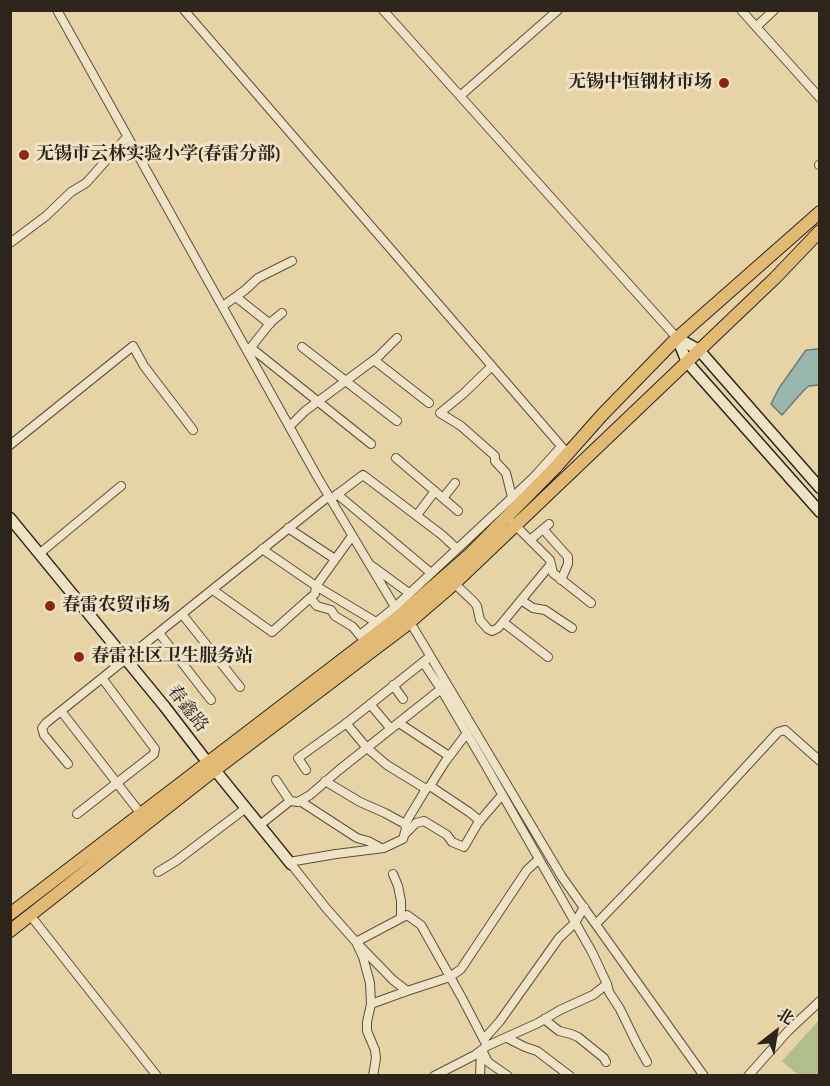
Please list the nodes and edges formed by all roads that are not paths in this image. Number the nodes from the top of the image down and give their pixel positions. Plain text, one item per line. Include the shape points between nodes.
1 (57, 10) edge
2 (184, 10) edge
3 (383, 10) edge
4 (558, 10) edge
5 (741, 10) edge
6 (774, 10) edge
7 (756, 27) junction
8 (460, 96) junction
9 (819, 98) edge
10 (127, 136) junction
11 (819, 212) edge
12 (819, 231) edge
13 (10, 243) edge
14 (292, 261) dead end
15 (236, 297) junction
16 (223, 306) junction
17 (282, 313) dead end
18 (270, 324) junction
19 (397, 338) dead end
20 (677, 338) junction
21 (302, 347) dead end
22 (699, 350) junction
23 (248, 351) junction
24 (374, 360) junction
25 (687, 362) junction
26 (492, 366) junction
27 (346, 380) junction
28 (318, 402) junction
29 (429, 403) dead end
30 (397, 421) dead end
31 (290, 426) junction
32 (193, 430) dead end
33 (371, 444) dead end
34 (10, 445) edge
35 (565, 450) junction
36 (396, 458) dead end
37 (454, 483) dead end
38 (121, 486) dead end
39 (819, 488) edge
40 (435, 491) junction
41 (332, 496) junction
42 (512, 497) junction
43 (443, 498) junction
44 (10, 509) edge
45 (458, 512) dead end
46 (819, 512) edge
47 (417, 515) junction
48 (509, 515) junction
49 (10, 518) edge
50 (288, 528) junction
51 (352, 536) junction
52 (530, 540) junction
53 (262, 549) junction
54 (457, 549) junction
55 (41, 552) junction
56 (335, 559) junction
57 (368, 562) junction
58 (551, 564) junction
59 (431, 573) junction
60 (561, 580) junction
61 (454, 583) junction
62 (316, 585) junction
63 (213, 590) junction
64 (409, 593) junction
65 (310, 598) junction
66 (521, 600) junction
67 (591, 603) dead end
68 (395, 607) junction
69 (182, 614) junction
70 (376, 622) junction
71 (410, 622) junction
72 (503, 622) junction
73 (572, 628) dead end
74 (159, 633) junction
75 (363, 639) junction
76 (430, 656) junction
77 (128, 657) junction
78 (548, 657) dead end
79 (423, 662) junction
80 (102, 678) junction
81 (393, 685) junction
82 (240, 687) dead end
83 (441, 688) junction
84 (403, 699) dead end
85 (211, 700) dead end
86 (370, 704) junction
87 (61, 711) junction
88 (346, 723) junction
89 (399, 723) junction
90 (391, 729) junction
91 (467, 733) junction
92 (367, 748) junction
93 (449, 756) junction
94 (819, 761) edge
95 (68, 764) dead end
96 (211, 765) junction
97 (306, 770) dead end
98 (276, 780) dead end
99 (326, 781) junction
100 (118, 782) junction
101 (428, 788) junction
102 (502, 795) junction
103 (290, 801) junction
104 (300, 801) junction
105 (246, 808) junction
106 (77, 814) dead end
107 (141, 814) junction
108 (480, 821) junction
109 (405, 824) junction
110 (260, 825) junction
111 (405, 834) junction
112 (381, 848) junction
113 (539, 859) junction
114 (290, 863) junction
115 (158, 872) dead end
116 (393, 874) dead end
117 (584, 907) junction
118 (10, 914) edge
119 (30, 915) junction
120 (400, 918) junction
121 (575, 923) junction
122 (596, 924) junction
123 (10, 931) edge
124 (356, 942) junction
125 (450, 977) junction
126 (607, 984) junction
127 (407, 990) junction
128 (819, 1001) edge
129 (371, 1005) junction
130 (544, 1019) junction
131 (507, 1038) junction
132 (484, 1045) junction
133 (606, 1062) dead end
134 (647, 1062) dead end
135 (157, 1076) edge
136 (373, 1076) edge
137 (434, 1076) edge
138 (480, 1076) edge
139 (508, 1076) edge
140 (570, 1076) edge
141 (704, 1076) edge
142 (748, 1076) edge

1 - 10 street
2 - 26 street
3 - 8 street
4 - 8 street
5 - 7 street
6 - 7 street
7 - 9 street
8 - 20 street
10 - 13 street via 86,183
10 - 16 street
11 - 20 main road
12 - 22 main road
14 - 15 street via 258,278
15 - 16 street
15 - 18 street
16 - 23 street
17 - 18 street
18 - 23 street
19 - 24 street
20 - 22 main road
20 - 25 main road
20 - 35 main road
21 - 27 street
22 - 25 main road
22 - 39 main road
23 - 28 street via 255,351
23 - 31 street
24 - 27 street
24 - 29 street
25 - 46 main road
25 - 48 main road
26 - 35 street
26 - 42 street via 440,413 495,456 506,473
27 - 28 street
27 - 30 street
28 - 31 street
28 - 33 street
31 - 41 street
32 - 34 street via 132,346
35 - 42 street
35 - 48 main road
36 - 40 street
37 - 43 street
38 - 55 street
40 - 43 street
40 - 47 street
41 - 47 street via 363,475
41 - 50 street
41 - 51 street
41 - 59 street
42 - 48 street
43 - 45 street
44 - 55 main road, 春鑫路
47 - 54 street
48 - 52 street
48 - 54 street
48 - 61 main road
48 - 75 main road via 398,618
49 - 55 main road, 春鑫路
50 - 53 street
50 - 56 street
51 - 56 street
51 - 57 street
52 - 58 street
52 - 60 street via 546,527 568,557
53 - 62 street
53 - 63 street
54 - 59 street
55 - 77 main road, 春鑫路
56 - 62 street
57 - 64 street
57 - 68 street
58 - 60 street via 552,573
58 - 66 street
59 - 64 street
60 - 67 street
61 - 71 main road
61 - 72 street via 477,606 480,620 488,629 494,630
62 - 65 street
62 - 70 street
63 - 65 street via 272,632
63 - 69 street
64 - 68 street
65 - 75 street via 353,627
66 - 72 street
66 - 73 street
68 - 70 street
69 - 74 street
69 - 82 street
70 - 75 street
71 - 76 street
71 - 96 main road
72 - 78 street
74 - 77 street
74 - 85 street
75 - 96 main road
76 - 79 street
76 - 117 street via 562,877
77 - 80 street
77 - 96 main road, 春鑫路 via 202,747
79 - 81 street
79 - 83 street
80 - 87 street
80 - 100 street via 154,749 154,754
81 - 84 street
81 - 86 street
83 - 89 street
83 - 91 street
86 - 88 street
86 - 90 street
87 - 95 street via 42,728
87 - 100 street
88 - 92 street
88 - 97 street via 298,758
89 - 90 street
89 - 93 street
90 - 92 street
91 - 93 street
91 - 102 street
92 - 99 street
92 - 101 street via 387,765
93 - 101 street
94 - 122 street via 785,730 778,732
96 - 105 main road, 春鑫路
96 - 107 main road
96 - 119 main road
98 - 103 street
99 - 104 street
99 - 109 street
100 - 106 street
100 - 107 street
101 - 108 street
101 - 109 street
102 - 108 street
102 - 113 street
103 - 104 street
103 - 110 street
104 - 112 street via 357,838
105 - 110 main road, 春鑫路
105 - 115 street
107 - 118 main road
108 - 111 street via 464,847 424,821
109 - 111 street
110 - 114 main road, 春鑫路
111 - 112 street via 404,839
112 - 114 street
113 - 121 street
113 - 125 street via 526,870 461,969
114 - 124 street
116 - 120 street via 401,901
117 - 121 street
117 - 122 street
119 - 123 main road
119 - 135 street
120 - 124 street
120 - 125 street via 407,915 421,925
121 - 126 street
121 - 132 street via 559,938
122 - 141 street
124 - 127 street
124 - 129 street via 370,983
125 - 127 street
125 - 132 street
126 - 130 street
126 - 134 street
127 - 129 street
128 - 142 street
129 - 136 street via 367,1031 375,1050
130 - 131 street
130 - 133 street via 559,1031 578,1037
131 - 132 street
131 - 140 street via 537,1051
132 - 137 street via 475,1055
132 - 138 street
132 - 139 street via 488,1062

